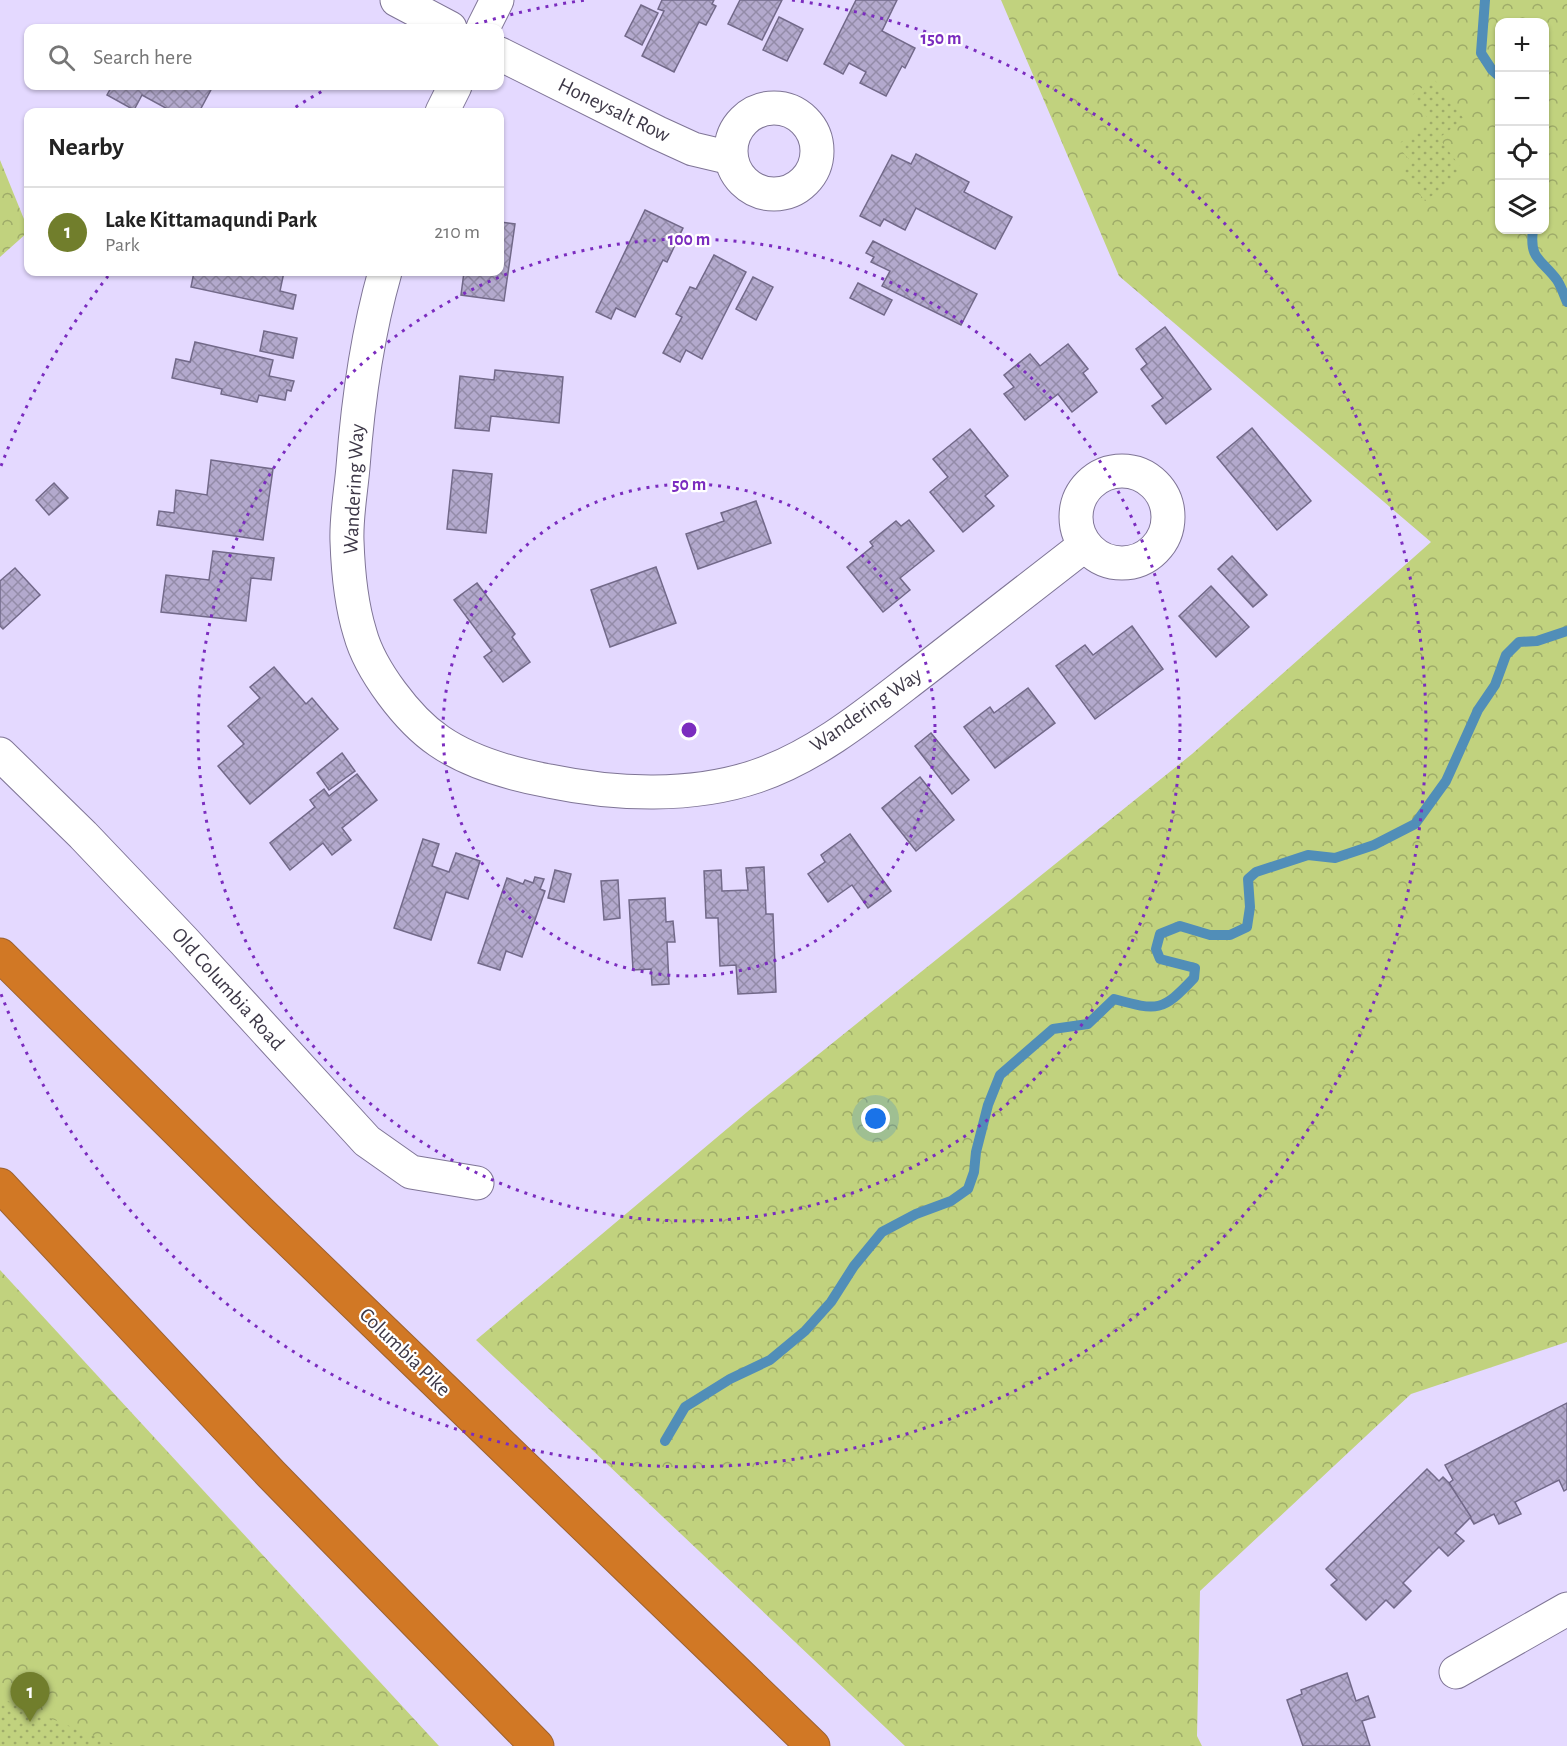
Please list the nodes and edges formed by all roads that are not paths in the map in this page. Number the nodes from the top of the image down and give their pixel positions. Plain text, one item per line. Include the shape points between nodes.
1 (397, 0) edge
2 (497, 0) edge
3 (442, 24) edge
4 (485, 24) edge
5 (504, 56) edge
6 (453, 90) edge
7 (444, 108) edge
8 (731, 158) dead end
9 (384, 276) edge
10 (1085, 544) dead end
11 (0, 754) edge
12 (0, 955) edge
13 (477, 1183) dead end
14 (0, 1185) edge
15 (1567, 1610) edge
16 (1456, 1672) dead end
17 (537, 1746) edge
18 (813, 1746) edge

1 - 3 street
2 - 4 street
5 - 8 street, Honeysalt Row via 658,133
6 - 7 street
9 - 10 street, Wandering Way via 365,358 356,434 347,538 351,590 360,636 378,674 405,711 438,741 475,760 518,775 621,790 678,791 758,775 851,726
11 - 13 street, Old Columbia Road via 161,916 367,1141 411,1172
12 - 18 highway, Columbia Pike via 269,1221
14 - 17 highway via 271,1474
15 - 16 street

